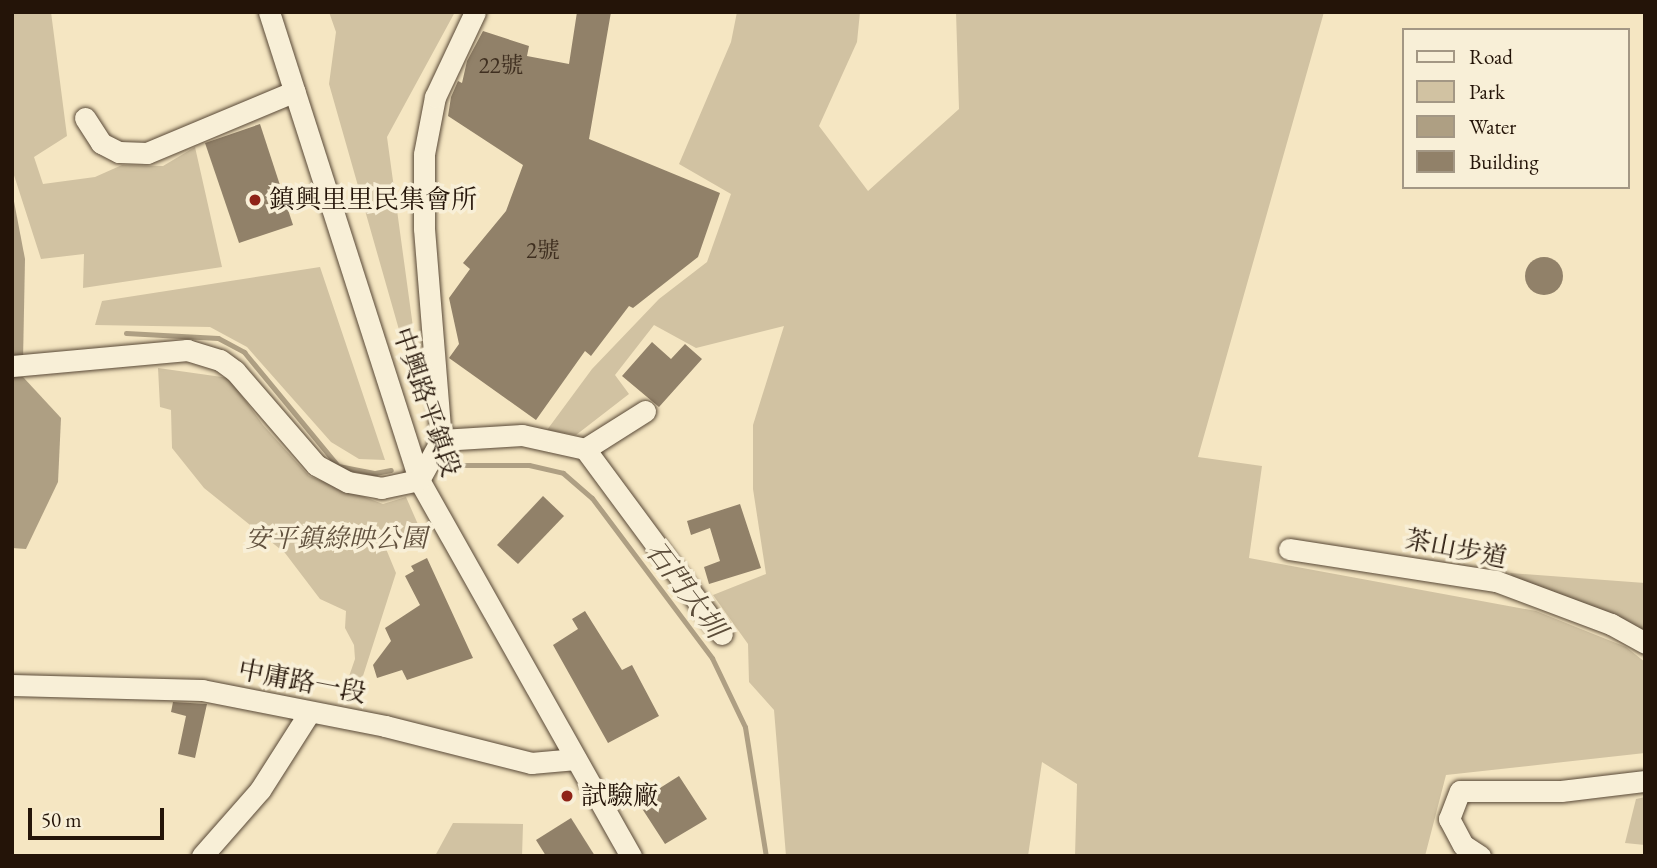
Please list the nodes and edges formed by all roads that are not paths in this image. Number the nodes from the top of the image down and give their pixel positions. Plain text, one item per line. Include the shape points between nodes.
1 (269, 12) edge
2 (475, 12) edge
3 (295, 91) junction
4 (85, 118) dead end
5 (12, 366) edge
6 (645, 411) dead end
7 (441, 440) junction
8 (585, 449) junction
9 (419, 480) junction
10 (1289, 549) dead end
11 (722, 634) dead end
12 (1645, 643) edge
13 (12, 685) edge
14 (309, 713) junction
15 (576, 759) junction
16 (1645, 781) edge
17 (202, 856) edge
18 (631, 856) edge
19 (1480, 856) edge

1 - 3 street, 中興路平鎮段
2 - 7 street via 435,97 424,154 424,228
3 - 4 street via 147,153 119,152 101,143
3 - 9 street, 中興路平鎮段
5 - 9 street via 187,350 235,370 316,465 348,482 381,488
6 - 8 street
7 - 8 street via 522,436
7 - 9 street
8 - 11 street
9 - 15 street, 中興路平鎮段
10 - 12 street, 茶山步道 via 1496,581 1611,624
13 - 14 street, 中庸路一段 via 202,690
14 - 15 street, 中庸路一段 via 385,726 531,763
14 - 17 street via 260,790
15 - 18 street, 中興路平鎮段
16 - 19 street via 1561,791 1460,791 1449,819 1463,845

